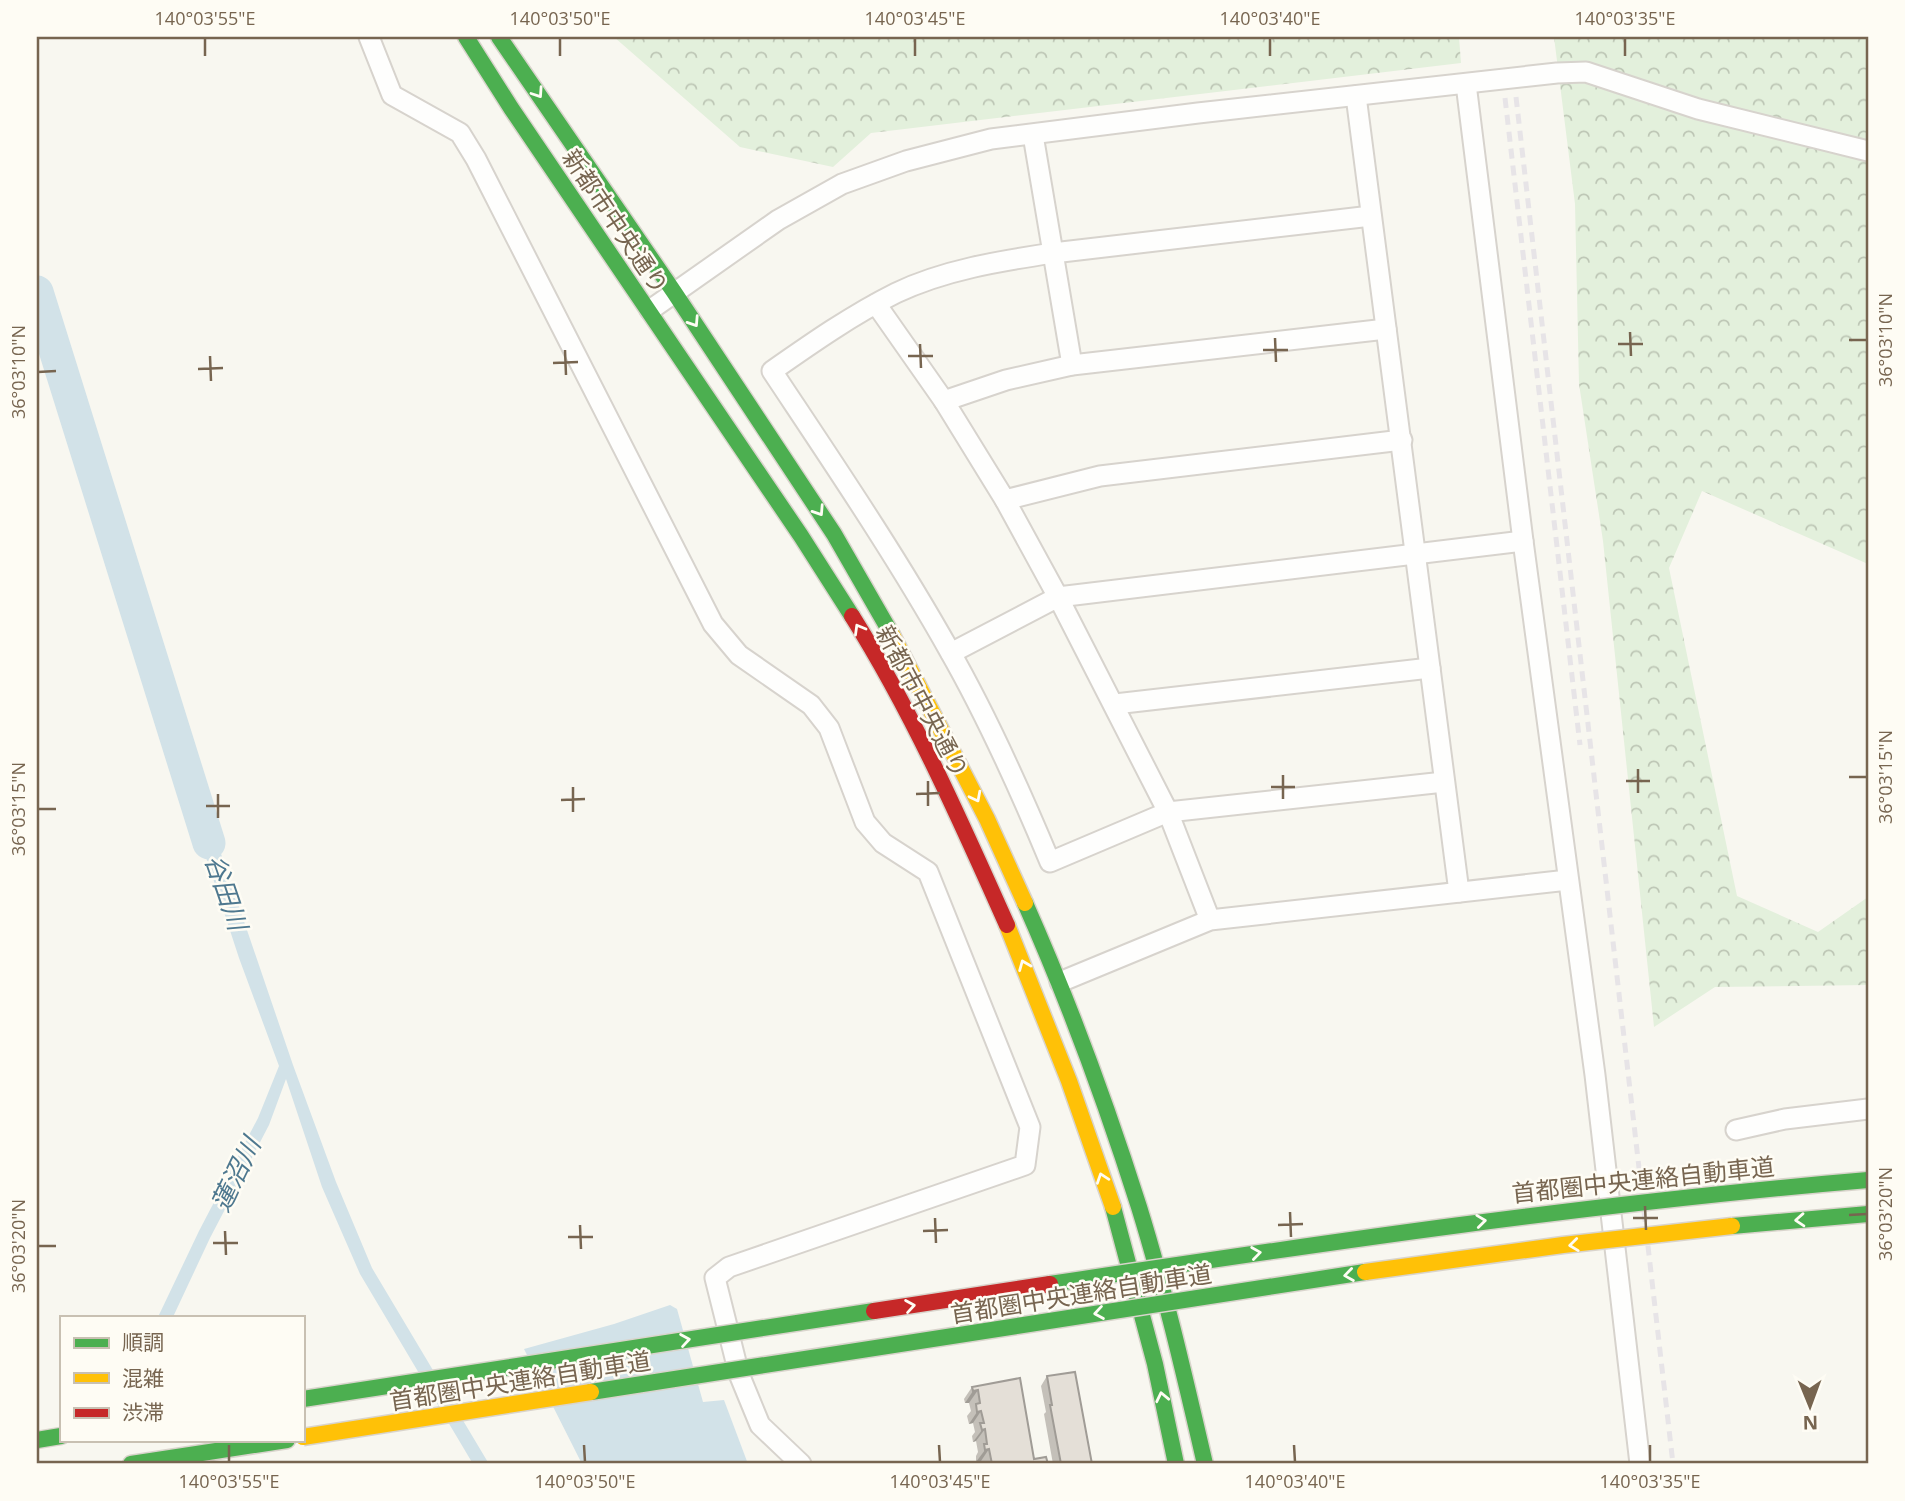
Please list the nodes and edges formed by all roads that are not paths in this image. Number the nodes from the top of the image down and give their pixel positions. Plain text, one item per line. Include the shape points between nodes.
1 (369, 37) edge
2 (466, 37) edge
3 (499, 37) edge
4 (1466, 83) junction
5 (1356, 96) junction
6 (1033, 135) junction
7 (1868, 152) edge
8 (1371, 216) junction
9 (1052, 253) junction
10 (674, 292) junction
11 (876, 304) junction
12 (650, 310) junction
13 (1387, 329) junction
14 (1072, 365) junction
15 (944, 401) junction
16 (1402, 440) junction
17 (1005, 500) junction
18 (1523, 541) junction
19 (1416, 554) junction
20 (1058, 597) junction
21 (951, 653) junction
22 (1430, 668) junction
23 (1115, 704) junction
24 (1444, 782) junction
25 (1168, 812) junction
26 (1568, 880) junction
27 (1460, 892) junction
28 (1210, 920) junction
29 (1060, 982) junction
30 (1868, 1110) edge
31 (1736, 1129) dead end
32 (1868, 1180) edge
33 (1868, 1214) edge
34 (304, 1399) edge
35 (60, 1436) edge
36 (304, 1437) edge
37 (37, 1440) edge
38 (274, 1442) edge
39 (131, 1464) edge
40 (801, 1464) edge
41 (1176, 1464) edge
42 (1205, 1464) edge
43 (1640, 1464) edge

1 - 40 street via 392,95 460,132 476,159 713,624 739,655 811,705 829,728 865,822 883,843 928,872 1030,1127 1025,1165 729,1267 715,1278 739,1374 760,1425
2 - 12 main road, 新都市中央通り
3 -> 10 main road, 新都市中央通り
4 - 5 street
4 - 7 street via 1586,72 1698,109
4 - 18 street
5 - 6 street
5 - 8 street
6 - 9 street
6 - 10 street via 991,139 906,161 842,184 778,220
8 - 9 street
8 - 13 street
9 - 11 street via 957,272
9 - 14 street
10 - 12 street
10 -> 29 main road, 新都市中央通り via 834,534 884,620 987,819
11 - 15 street
11 - 21 street via 772,372 890,550
41 -> 12 main road, 新都市中央通り via 1117,1220 1021,958 962,826 858,626
13 - 14 street
13 - 16 street
14 - 15 street
15 - 17 street
16 - 17 street via 1100,476
16 - 19 street
17 - 20 street
18 - 19 street
18 - 26 street
19 - 20 street
19 - 22 street
20 - 21 street
20 - 23 street
21 - 25 street via 1023,796 1050,862
22 - 23 street
22 - 24 street
23 - 25 street
24 - 25 street
24 - 27 street
25 - 28 street
26 - 27 street
26 - 43 street
27 - 28 street
28 - 29 street
29 - 42 main road, 新都市中央通り via 1139,1208
30 - 31 street
34 -> 32 main road, 首都圏中央連絡自動車道, bridge via 1475,1221 1738,1190
33 -> 36 main road, 首都圏中央連絡自動車道, bridge via 1741,1224 1252,1289
35 - 37 main road
38 - 39 main road

